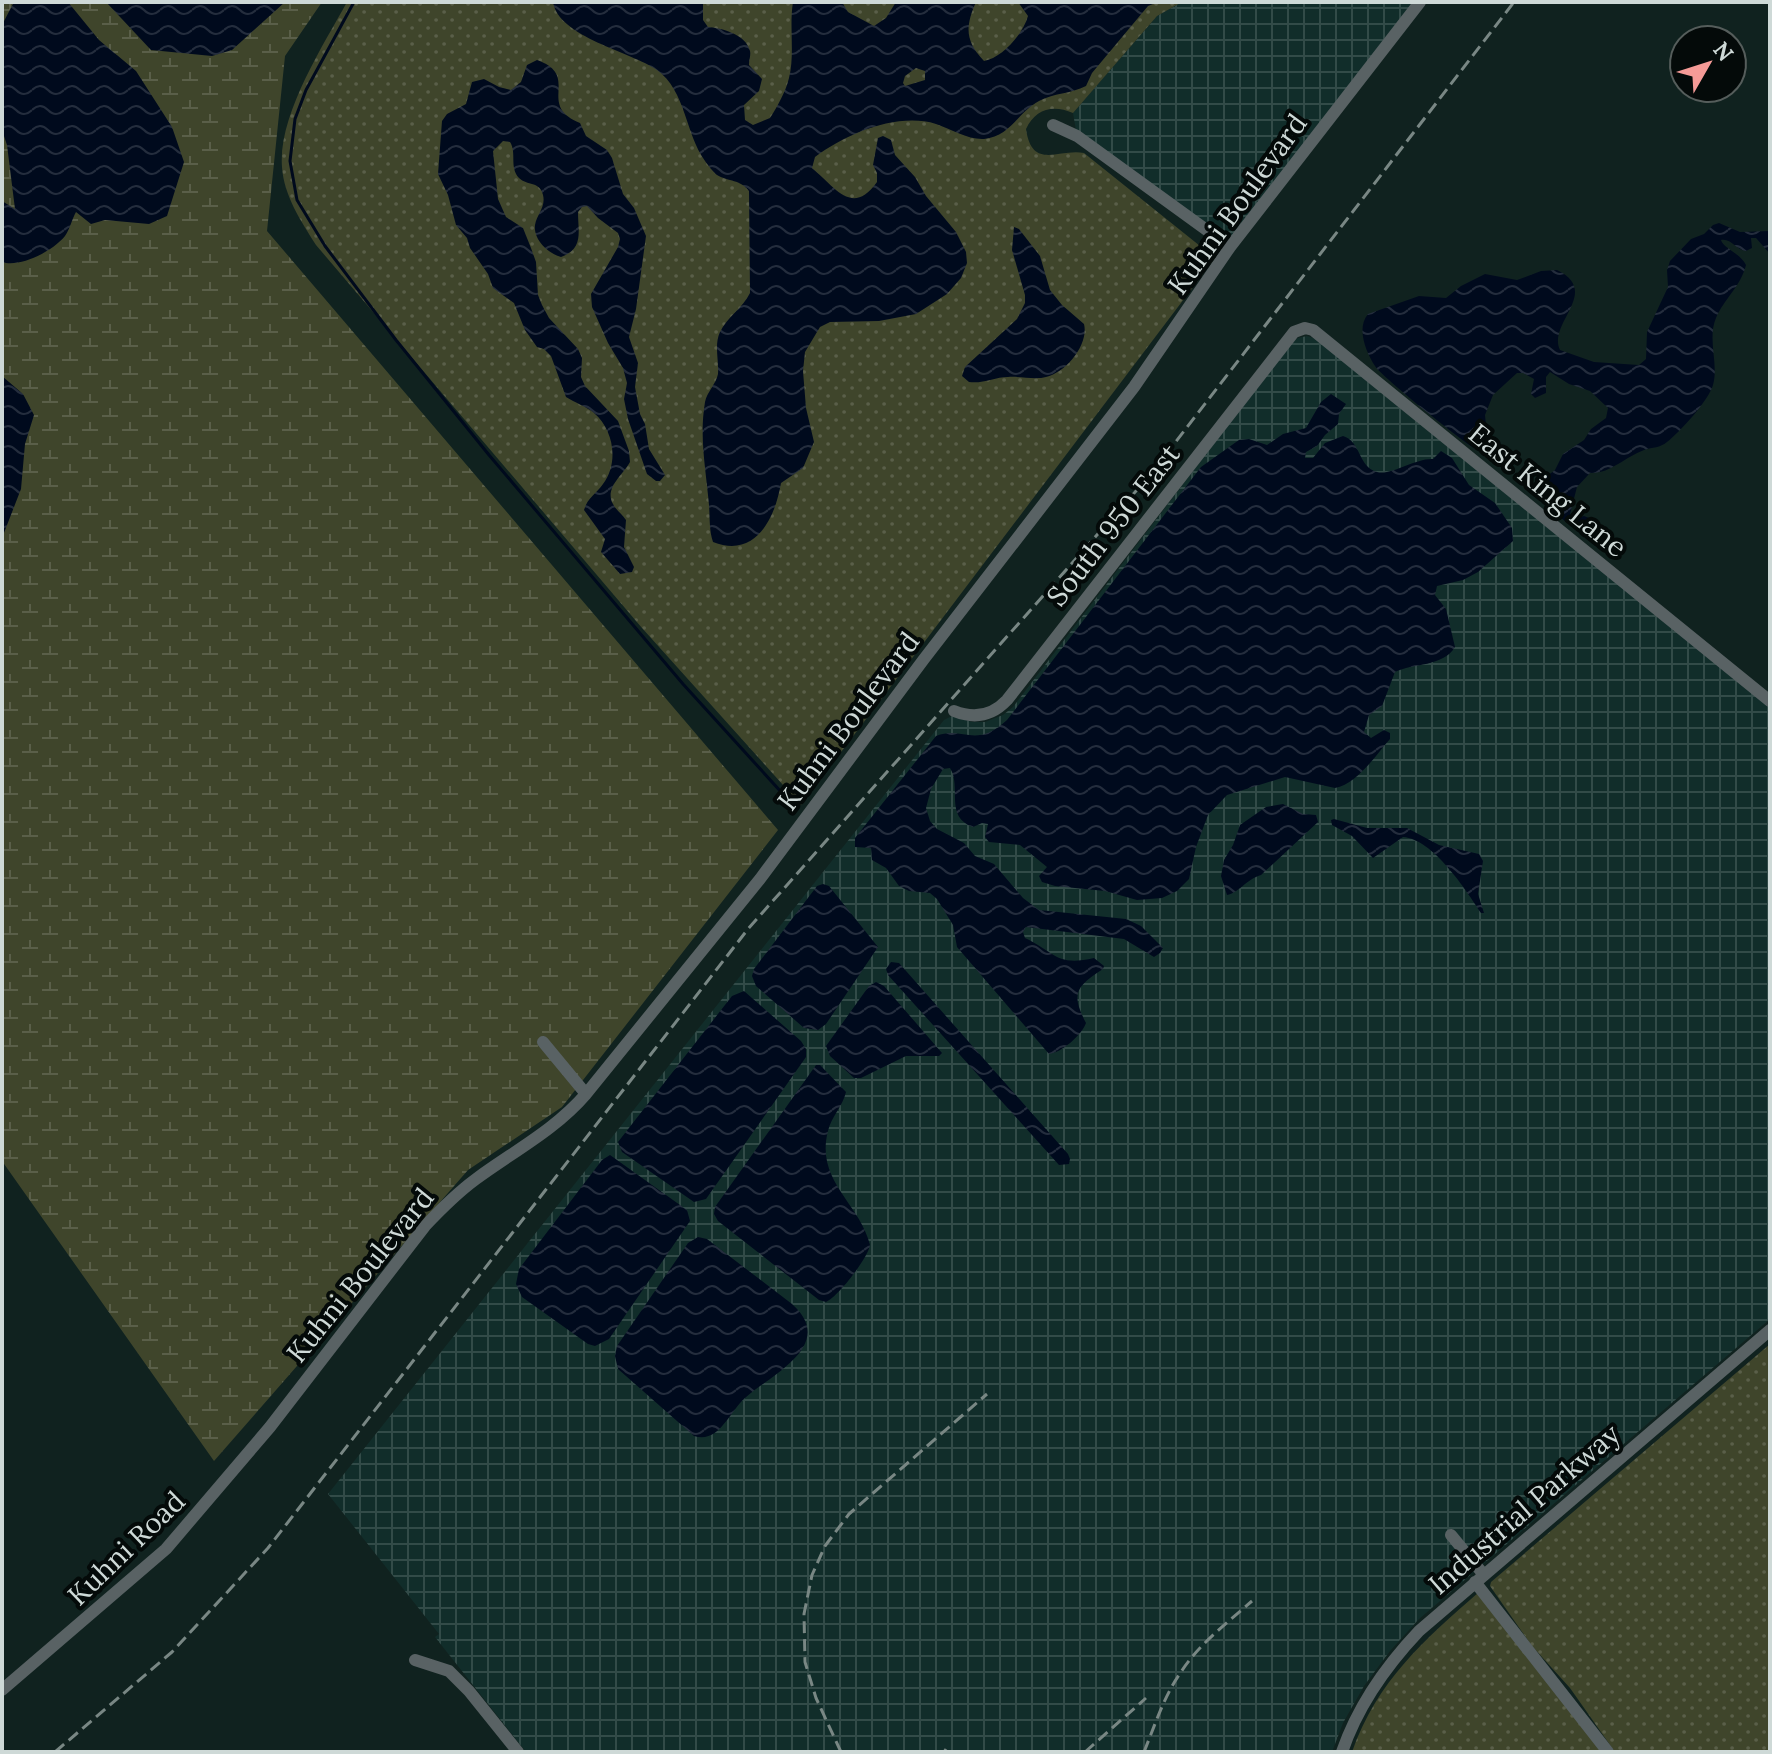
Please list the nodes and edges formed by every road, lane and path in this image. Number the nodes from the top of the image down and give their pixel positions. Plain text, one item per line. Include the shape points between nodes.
1 (1420, 2) edge
2 (1053, 125) dead end
3 (1230, 247) junction
4 (1294, 332) joint
5 (1770, 701) edge
6 (954, 711) dead end
7 (543, 1042) dead end
8 (586, 1094) junction
9 (1770, 1330) edge
10 (270, 1427) joint
11 (1451, 1535) dead end
12 (1480, 1578) junction
13 (415, 1660) dead end
14 (2, 1690) edge
15 (518, 1752) edge
16 (1342, 1752) edge
17 (1608, 1752) edge

1 - 3 street, Kuhni Boulevard
2 - 3 street via 1077,136
3 - 8 street, Kuhni Boulevard via 1134,387 760,879
4 - 5 street, East King Lane via 1313,330
4 - 6 street, South 950 East via 1007,700 986,714
7 - 8 street
8 - 10 street, Kuhni Boulevard via 559,1122 453,1197 425,1226
9 - 12 street, Industrial Parkway
10 - 14 street, Kuhni Road via 166,1549
11 - 12 street
12 - 16 street, Industrial Parkway via 1392,1661 1363,1704
12 - 17 street
13 - 15 street via 449,1671

